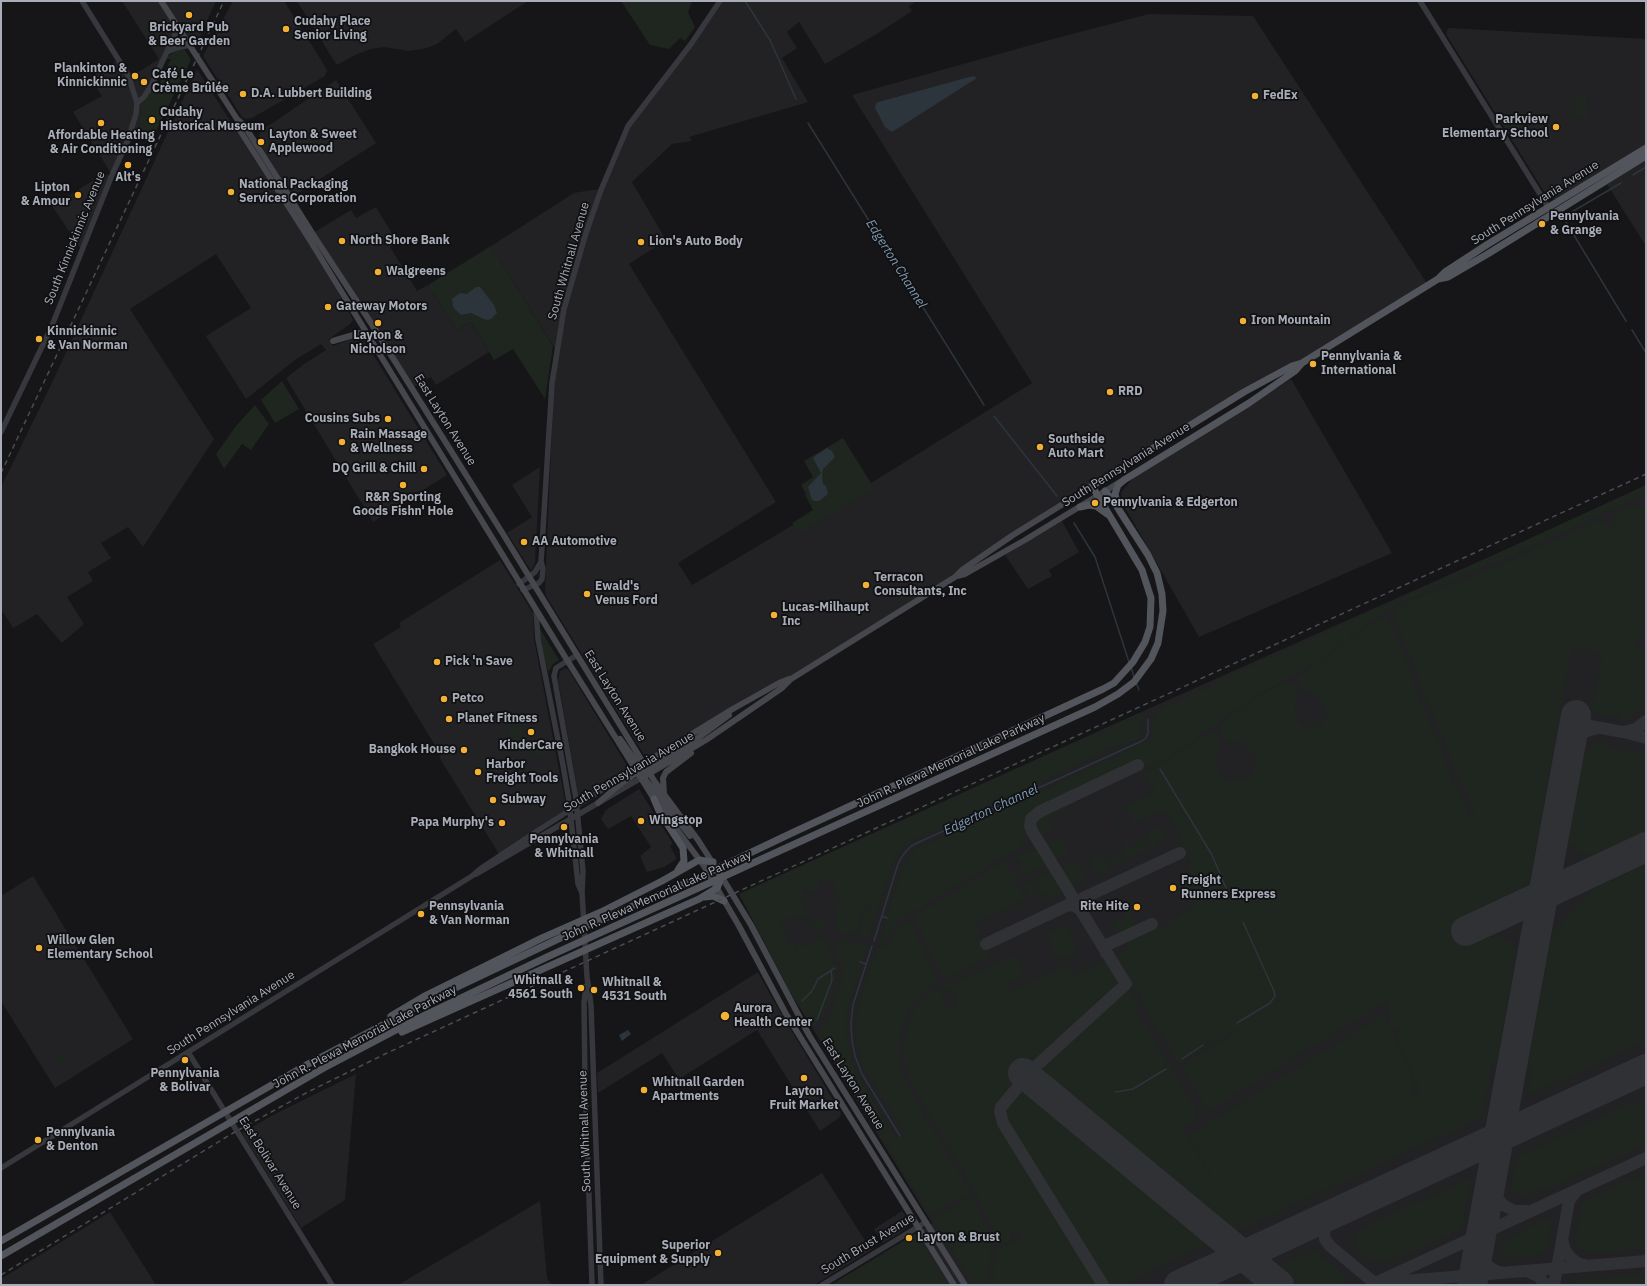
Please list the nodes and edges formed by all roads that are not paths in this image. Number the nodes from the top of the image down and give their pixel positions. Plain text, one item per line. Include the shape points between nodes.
1 (82, 1) edge
2 (162, 1) edge
3 (720, 1) edge
4 (1420, 1) edge
5 (178, 28) junction
6 (190, 45) junction
7 (167, 53) junction
8 (137, 103) junction
9 (240, 123) junction
10 (1646, 148) edge
11 (1646, 156) edge
12 (1548, 207) junction
13 (1552, 214) junction
14 (1438, 279) junction
15 (366, 335) junction
16 (333, 341) dead end
17 (1302, 363) junction
18 (1, 432) edge
19 (1124, 480) junction
20 (1092, 486) junction
21 (1105, 491) junction
22 (1098, 495) junction
23 (1080, 506) junction
24 (1119, 510) junction
25 (1112, 519) junction
26 (1019, 532) junction
27 (1025, 540) junction
28 (541, 562) junction
29 (529, 577) junction
30 (955, 577) junction
31 (519, 584) junction
32 (535, 586) junction
33 (523, 590) junction
34 (536, 610) junction
35 (577, 655) junction
36 (567, 660) junction
37 (791, 679) junction
38 (706, 740) junction
39 (642, 771) junction
40 (665, 798) junction
41 (654, 799) junction
42 (598, 803) joint
43 (577, 806) junction
44 (570, 811) junction
45 (578, 815) junction
46 (571, 819) junction
47 (711, 860) junction
48 (701, 863) junction
49 (674, 874) junction
50 (720, 874) junction
51 (472, 876) junction
52 (582, 892) junction
53 (714, 892) junction
54 (724, 901) joint
55 (587, 977) junction
56 (188, 1052) junction
57 (308, 1064) junction
58 (322, 1070) junction
59 (1, 1168) edge
60 (590, 1212) junction
61 (599, 1212) junction
62 (69, 1216) junction
63 (926, 1222) junction
64 (918, 1227) junction
65 (2, 1240) edge
66 (1, 1256) edge
67 (1, 1261) edge
68 (332, 1285) edge
69 (592, 1285) edge
70 (601, 1285) edge
71 (822, 1285) edge
72 (954, 1285) edge
73 (965, 1285) edge

1 - 8 street via 124,67
2 - 5 main road, East Layton Avenue
3 - 28 street, South Whitnall Avenue via 691,44 628,126 586,234 564,308 552,383
4 - 12 street
5 - 6 main road, East Layton Avenue
5 - 7 street
6 - 7 street
6 - 9 main road, East Layton Avenue
7 - 8 street via 149,90
8 - 18 street, South Kinnickinnic Avenue via 134,125 83,252 51,328
9 - 15 main road, East Layton Avenue via 241,133 311,242
9 - 29 main road, East Layton Avenue via 244,125 368,318
10 - 12 main road, South Pennsylvania Avenue
11 - 13 main road, South Pennsylvania Avenue
12 - 13 street
12 - 14 main road, South Pennsylvania Avenue via 1445,272
13 - 14 main road, South Pennsylvania Avenue via 1448,277
14 - 17 main road, South Pennsylvania Avenue
15 - 16 main road via 360,333
15 - 31 main road, East Layton Avenue
17 - 19 main road, South Pennsylvania Avenue via 1295,371 1256,398
17 - 20 main road, South Pennsylvania Avenue via 1244,392
19 - 21 main road, South Pennsylvania Avenue
19 - 24 main road, John R. Plewa Memorial Lake Parkway via 1115,491
20 - 22 main road, John R. Plewa Memorial Lake Parkway
20 - 26 main road, South Pennsylvania Avenue
21 - 22 main road, South Pennsylvania Avenue
21 - 24 main road
22 - 23 main road, South Pennsylvania Avenue
22 - 25 main road, John R. Plewa Memorial Lake Parkway
23 - 25 main road via 1096,506
23 - 27 main road, South Pennsylvania Avenue
24 - 58 main road, John R. Plewa Memorial Lake Parkway via 1157,573 1163,611 1158,643 1151,659 1134,682 1109,700 540,961 417,1019
25 - 57 main road, John R. Plewa Memorial Lake Parkway via 1142,570 1149,588 1151,617 1145,642 1128,669 1108,687 693,880 542,947 436,997
26 - 27 main road
26 - 30 main road, South Pennsylvania Avenue
27 - 30 main road, South Pennsylvania Avenue via 965,574
28 - 29 street
28 - 32 street, South Whitnall Avenue via 542,579
29 - 31 street
29 - 32 main road, East Layton Avenue
30 - 37 main road, South Pennsylvania Avenue
31 - 33 main road, East Layton Avenue
32 - 33 street
32 - 35 main road, East Layton Avenue
33 - 34 main road, East Layton Avenue
34 - 36 main road, East Layton Avenue
34 - 44 street, South Whitnall Avenue via 538,639 559,740
35 - 36 street, South Whitnall Avenue
35 - 39 main road, East Layton Avenue
36 - 39 main road, East Layton Avenue via 605,722
36 - 43 street, South Whitnall Avenue via 556,668 554,676
37 - 38 main road, South Pennsylvania Avenue via 782,688
37 - 39 main road, South Pennsylvania Avenue via 749,700
38 - 39 main road, South Pennsylvania Avenue
38 - 40 main road via 666,772 663,778
39 - 40 main road, East Layton Avenue
39 - 41 main road, East Layton Avenue
39 - 42 main road via 619,785
39 - 43 street, South Pennsylvania Avenue
39 - 47 main road via 679,824
40 - 47 main road, East Layton Avenue
41 - 48 main road, East Layton Avenue
41 - 49 main road via 685,855 684,861
42 - 45 street, South Pennsylvania Avenue
43 - 44 street, South Pennsylvania Avenue
43 - 45 street, South Whitnall Avenue
44 - 46 street, South Whitnall Avenue
44 - 51 street, South Pennsylvania Avenue
45 - 46 street, South Pennsylvania Avenue
45 - 52 street, South Whitnall Avenue via 583,871
46 - 51 street, South Pennsylvania Avenue
46 - 52 street, South Whitnall Avenue via 578,884
47 - 48 main road
47 - 50 main road, East Layton Avenue
48 - 49 main road
48 - 53 main road, East Layton Avenue
49 - 57 main road via 423,997
50 - 53 main road via 720,881
50 - 63 main road, East Layton Avenue via 740,906 809,1035
51 - 56 street, South Pennsylvania Avenue
52 - 55 street, South Whitnall Avenue
53 - 54 main road
53 - 58 main road via 555,962
54 - 64 main road, East Layton Avenue via 783,1009
55 - 60 street, South Whitnall Avenue via 584,1003
55 - 61 street, South Whitnall Avenue via 591,1005
56 - 59 street, South Pennsylvania Avenue
56 - 68 street, East Bolivar Avenue
57 - 65 main road, John R. Plewa Memorial Lake Parkway
58 - 62 main road, John R. Plewa Memorial Lake Parkway
60 - 61 street
60 - 69 street, South Whitnall Avenue
61 - 70 street, South Whitnall Avenue
62 - 66 main road, John R. Plewa Memorial Lake Parkway
62 - 67 main road
63 - 64 street, South Brust Avenue
63 - 73 main road, East Layton Avenue
64 - 71 street, South Brust Avenue
64 - 72 main road, East Layton Avenue

